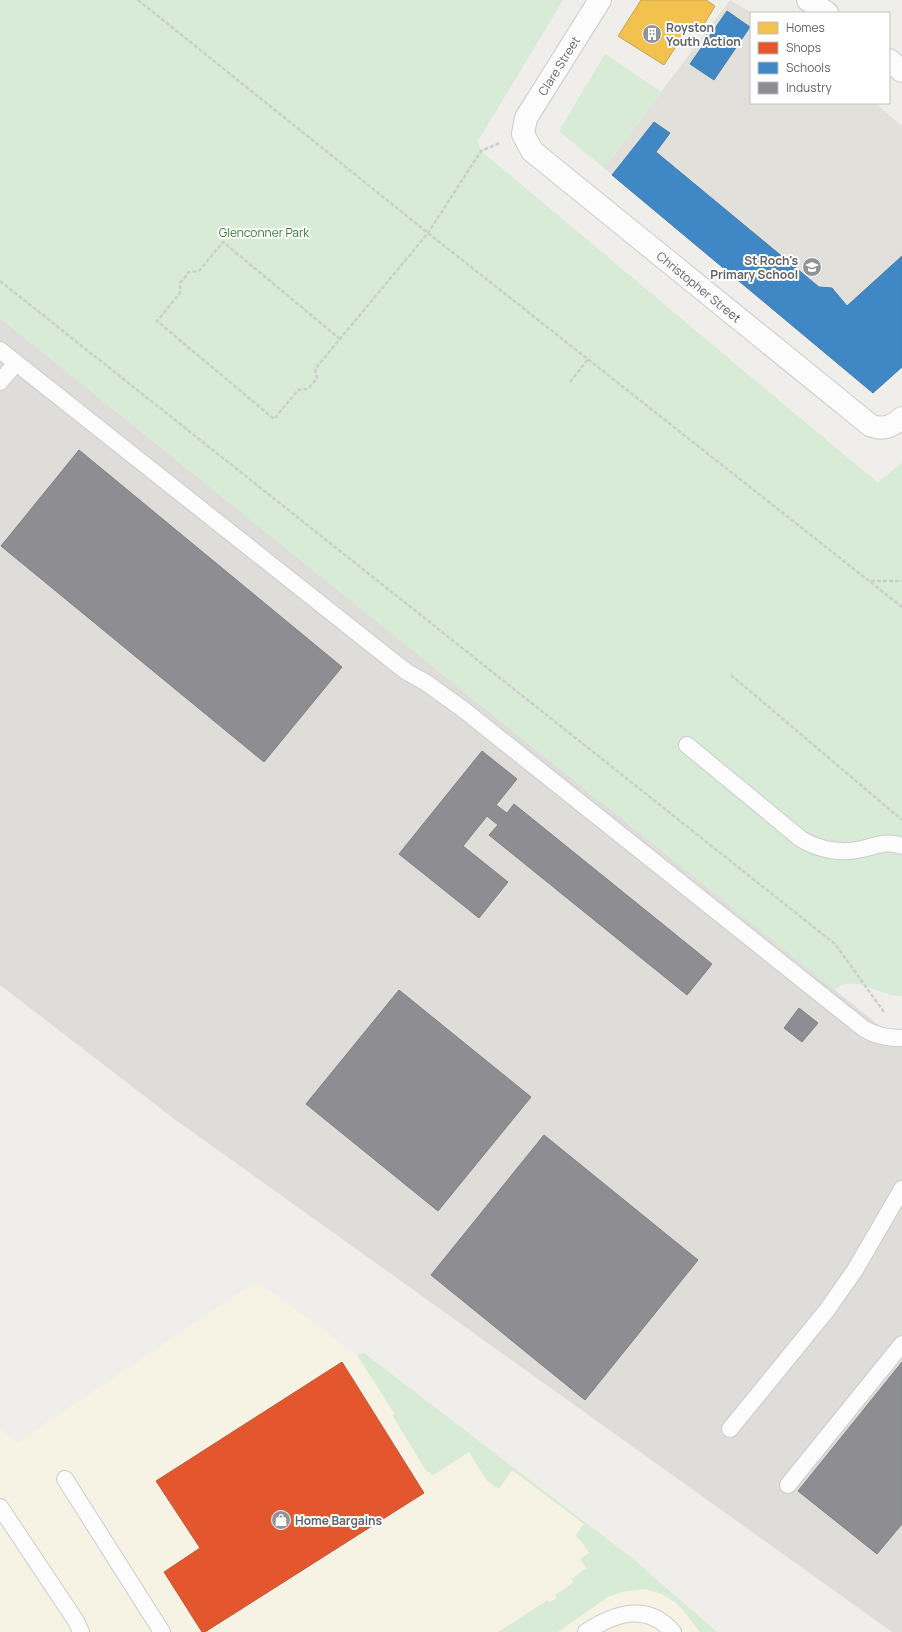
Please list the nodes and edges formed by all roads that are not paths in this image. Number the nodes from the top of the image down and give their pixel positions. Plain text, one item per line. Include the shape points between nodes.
1 (600, 0) edge
2 (808, 0) edge
3 (826, 12) edge
4 (890, 61) edge
5 (902, 71) edge
6 (523, 134) joint
7 (0, 350) edge
8 (16, 363) junction
9 (0, 382) edge
10 (902, 418) edge
11 (687, 745) dead end
12 (902, 846) edge
13 (902, 1038) edge
14 (902, 1189) edge
15 (902, 1344) edge
16 (730, 1430) dead end
17 (65, 1479) dead end
18 (788, 1485) dead end
19 (0, 1508) edge
20 (81, 1632) edge
21 (162, 1632) edge
22 (586, 1632) edge
23 (673, 1632) edge

1 - 6 street, Clare Street via 526,118
2 - 3 street
4 - 5 street
6 - 10 street, Christopher Street via 532,151 864,420 878,429
7 - 8 lane
8 - 9 lane
8 - 13 lane via 403,669 464,710 863,1028 882,1036
11 - 12 lane via 809,844 842,851 889,843
14 - 16 lane via 855,1270 827,1310
15 - 18 lane
17 - 21 lane
19 - 20 lane
22 - 23 lane via 599,1623 629,1613 656,1617

